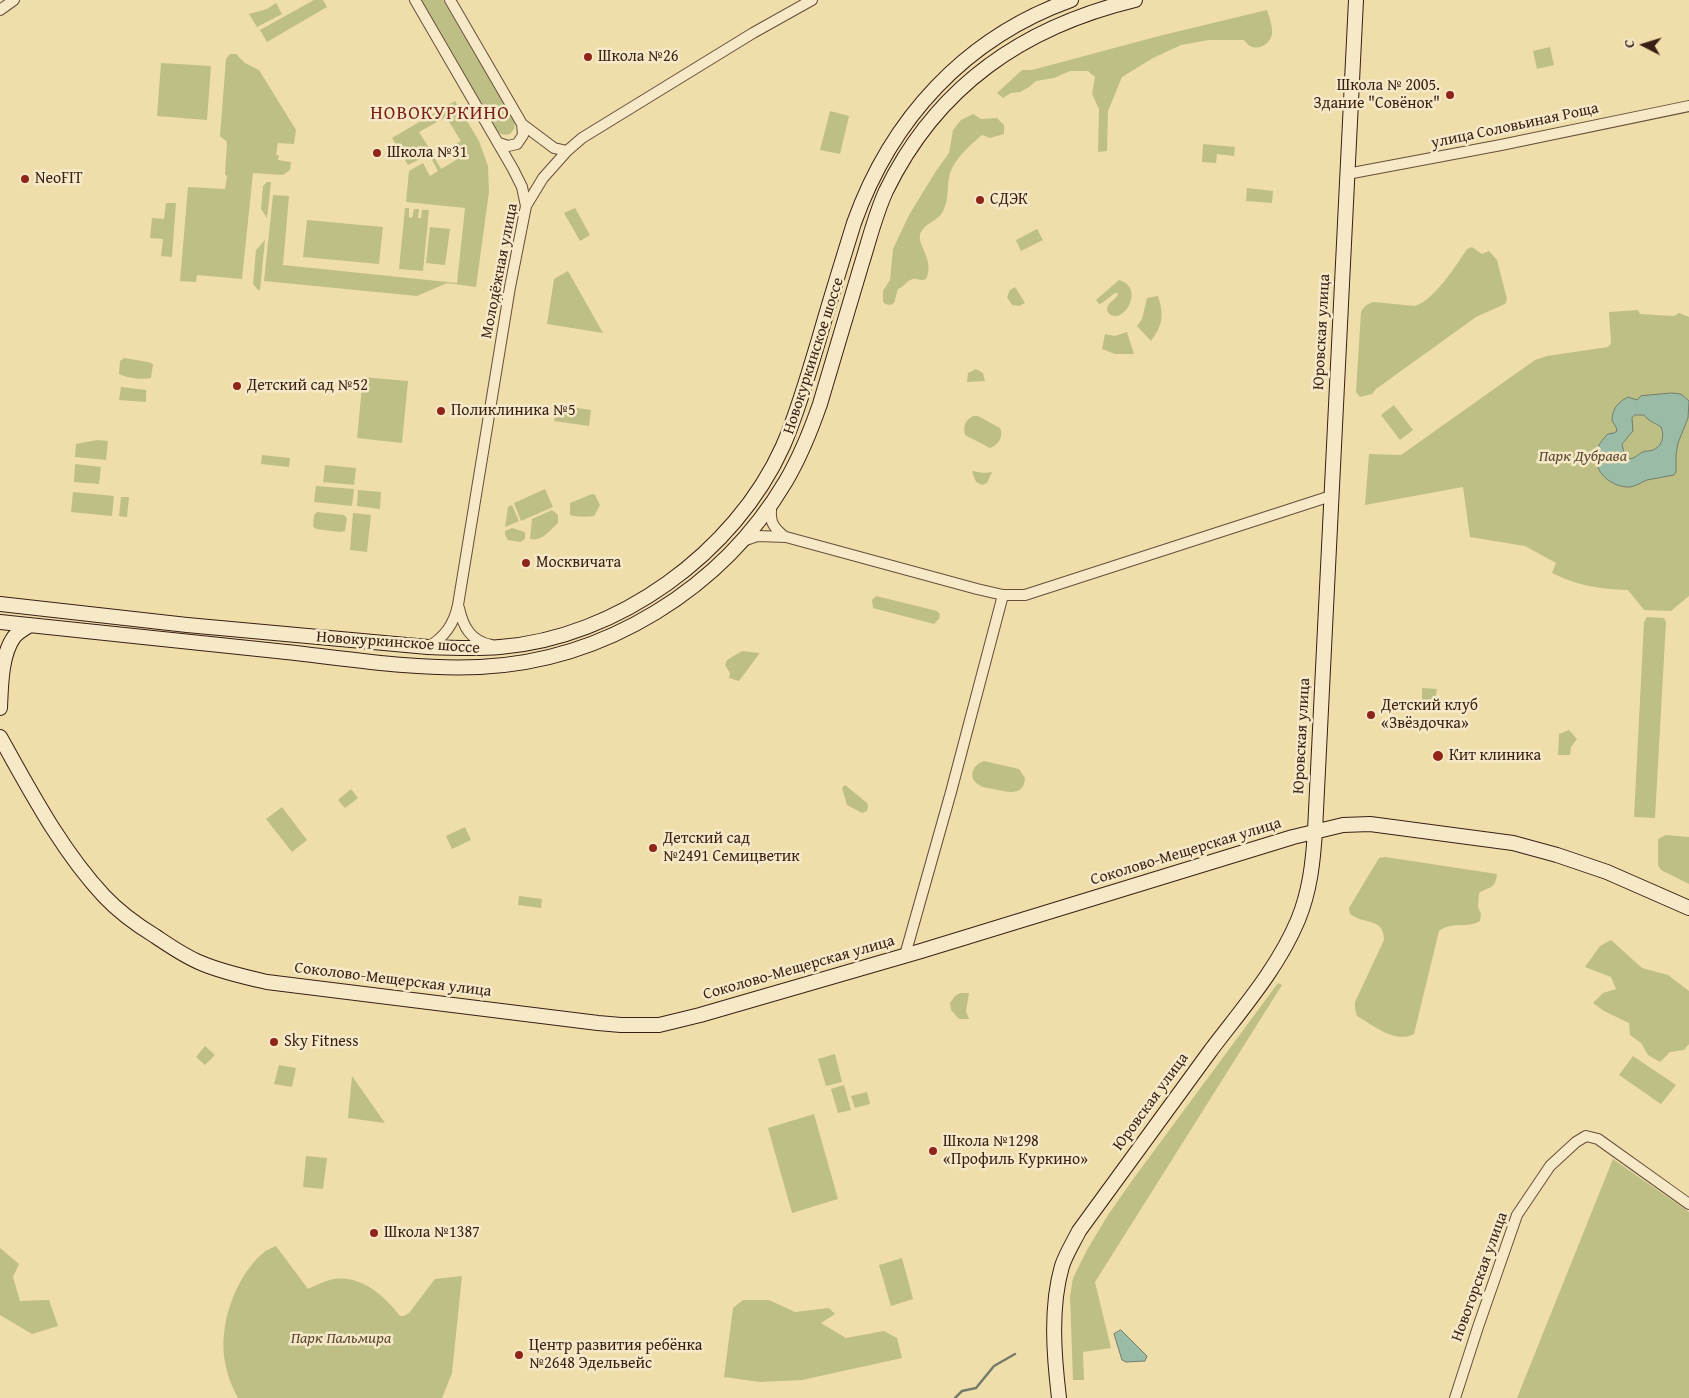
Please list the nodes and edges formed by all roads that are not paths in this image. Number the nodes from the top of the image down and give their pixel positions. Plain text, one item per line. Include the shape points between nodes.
1 (14, 0) edge
2 (415, 0) edge
3 (450, 0) edge
4 (812, 0) edge
5 (1071, 0) edge
6 (1135, 0) edge
7 (1352, 0) edge
8 (1356, 0) edge
9 (1117, 3) edge
10 (0, 10) edge
11 (1356, 18) junction
12 (1689, 106) edge
13 (522, 124) junction
14 (498, 143) junction
15 (567, 151) junction
16 (1347, 174) junction
17 (526, 206) junction
18 (854, 223) junction
19 (872, 229) junction
20 (792, 424) junction
21 (810, 432) junction
22 (1331, 496) junction
23 (772, 502) junction
24 (786, 537) junction
25 (742, 542) junction
26 (1003, 595) junction
27 (0, 604) edge
28 (458, 605) junction
29 (0, 622) edge
30 (30, 625) junction
31 (428, 647) junction
32 (501, 647) junction
33 (0, 708) edge
34 (0, 737) edge
35 (1315, 831) junction
36 (1689, 908) edge
37 (905, 955) junction
38 (1689, 1204) edge
39 (1059, 1398) edge
40 (1455, 1398) edge

1 - 10 street
2 - 14 street
3 - 13 street
4 - 15 street, Молодёжная улица via 594,129
5 - 18 street, Новокуркинское шоссе via 1006,31 938,84 887,150 871,178
6 - 9 street, Новокуркинское шоссе
7 - 11 street
8 - 11 street, Юровская улица
9 - 19 street, Новокуркинское шоссе via 1079,16 1020,44 949,99 901,164 886,191
11 - 16 street, Юровская улица
12 - 16 street, улица Соловьиная Роща
13 - 14 street via 522,135 517,144
13 - 15 street via 554,148
14 - 17 street via 522,187
15 - 17 street, Молодёжная улица via 543,178
16 - 22 street, Юровская улица
17 - 28 street, Молодёжная улица
18 - 19 street via 854,232 859,236 866,236
18 - 20 street, Новокуркинское шоссе
19 - 21 street, Новокуркинское шоссе
20 - 21 street via 804,420
20 - 32 street, Новокуркинское шоссе via 771,470 746,507 718,541 682,572 636,603 588,626
21 - 23 street, Новокуркинское шоссе via 787,480
22 - 26 street via 1025,595
22 - 35 street, Юровская улица
23 - 24 street via 774,528
23 - 25 street, Новокуркинское шоссе
24 - 25 street via 756,536
24 - 26 street
25 - 30 street, Новокуркинское шоссе via 706,577 652,615 624,630 571,651 504,665 468,667 385,663
26 - 37 street
27 - 31 street, Новокуркинское шоссе
28 - 31 street, Молодёжная улица via 456,617 446,633
28 - 32 street, Молодёжная улица via 468,633 486,644
29 - 30 street, Новокуркинское шоссе
30 - 33 street via 20,630 8,649
31 - 32 street, Новокуркинское шоссе
34 - 37 street, Соколово-Мещерская улица via 48,820 104,897 142,928 182,954 241,976 316,989 598,1023 645,1025 700,1015
35 - 36 street, Соколово-Мещерская улица via 1370,824 1513,843 1607,872
35 - 37 street, Соколово-Мещерская улица
35 - 39 street, Юровская улица via 1308,892 1298,920 1277,960 1071,1245 1060,1277 1055,1320
38 - 40 street, Новогорская улица via 1598,1138 1586,1136 1576,1142 1550,1166 1517,1215

